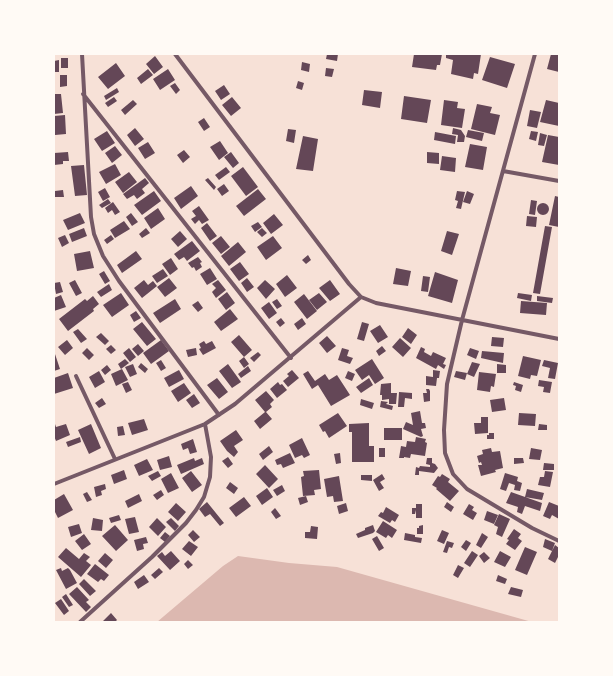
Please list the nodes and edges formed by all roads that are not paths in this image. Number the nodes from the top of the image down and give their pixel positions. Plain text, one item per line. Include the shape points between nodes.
1 (82, 54) edge
2 (175, 54) edge
3 (535, 54) edge
4 (83, 93) junction
5 (503, 171) junction
6 (559, 181) edge
7 (361, 297) junction
8 (462, 320) junction
9 (559, 339) edge
10 (291, 358) junction
11 (76, 376) dead end
12 (219, 415) junction
13 (205, 424) junction
14 (115, 459) junction
15 (54, 484) edge
16 (559, 541) edge
17 (80, 622) edge

1 - 4 street
2 - 7 street
3 - 5 street
4 - 10 street
4 - 12 street via 91,217 94,234 103,256
5 - 6 street
5 - 8 street
7 - 8 street via 376,303
7 - 10 street
8 - 9 street
8 - 16 street via 447,384 445,410 446,454 453,474 467,489
10 - 12 street
11 - 14 street
12 - 13 street
13 - 14 street
13 - 17 street via 211,457 210,477 204,497 196,510 152,557
14 - 15 street

